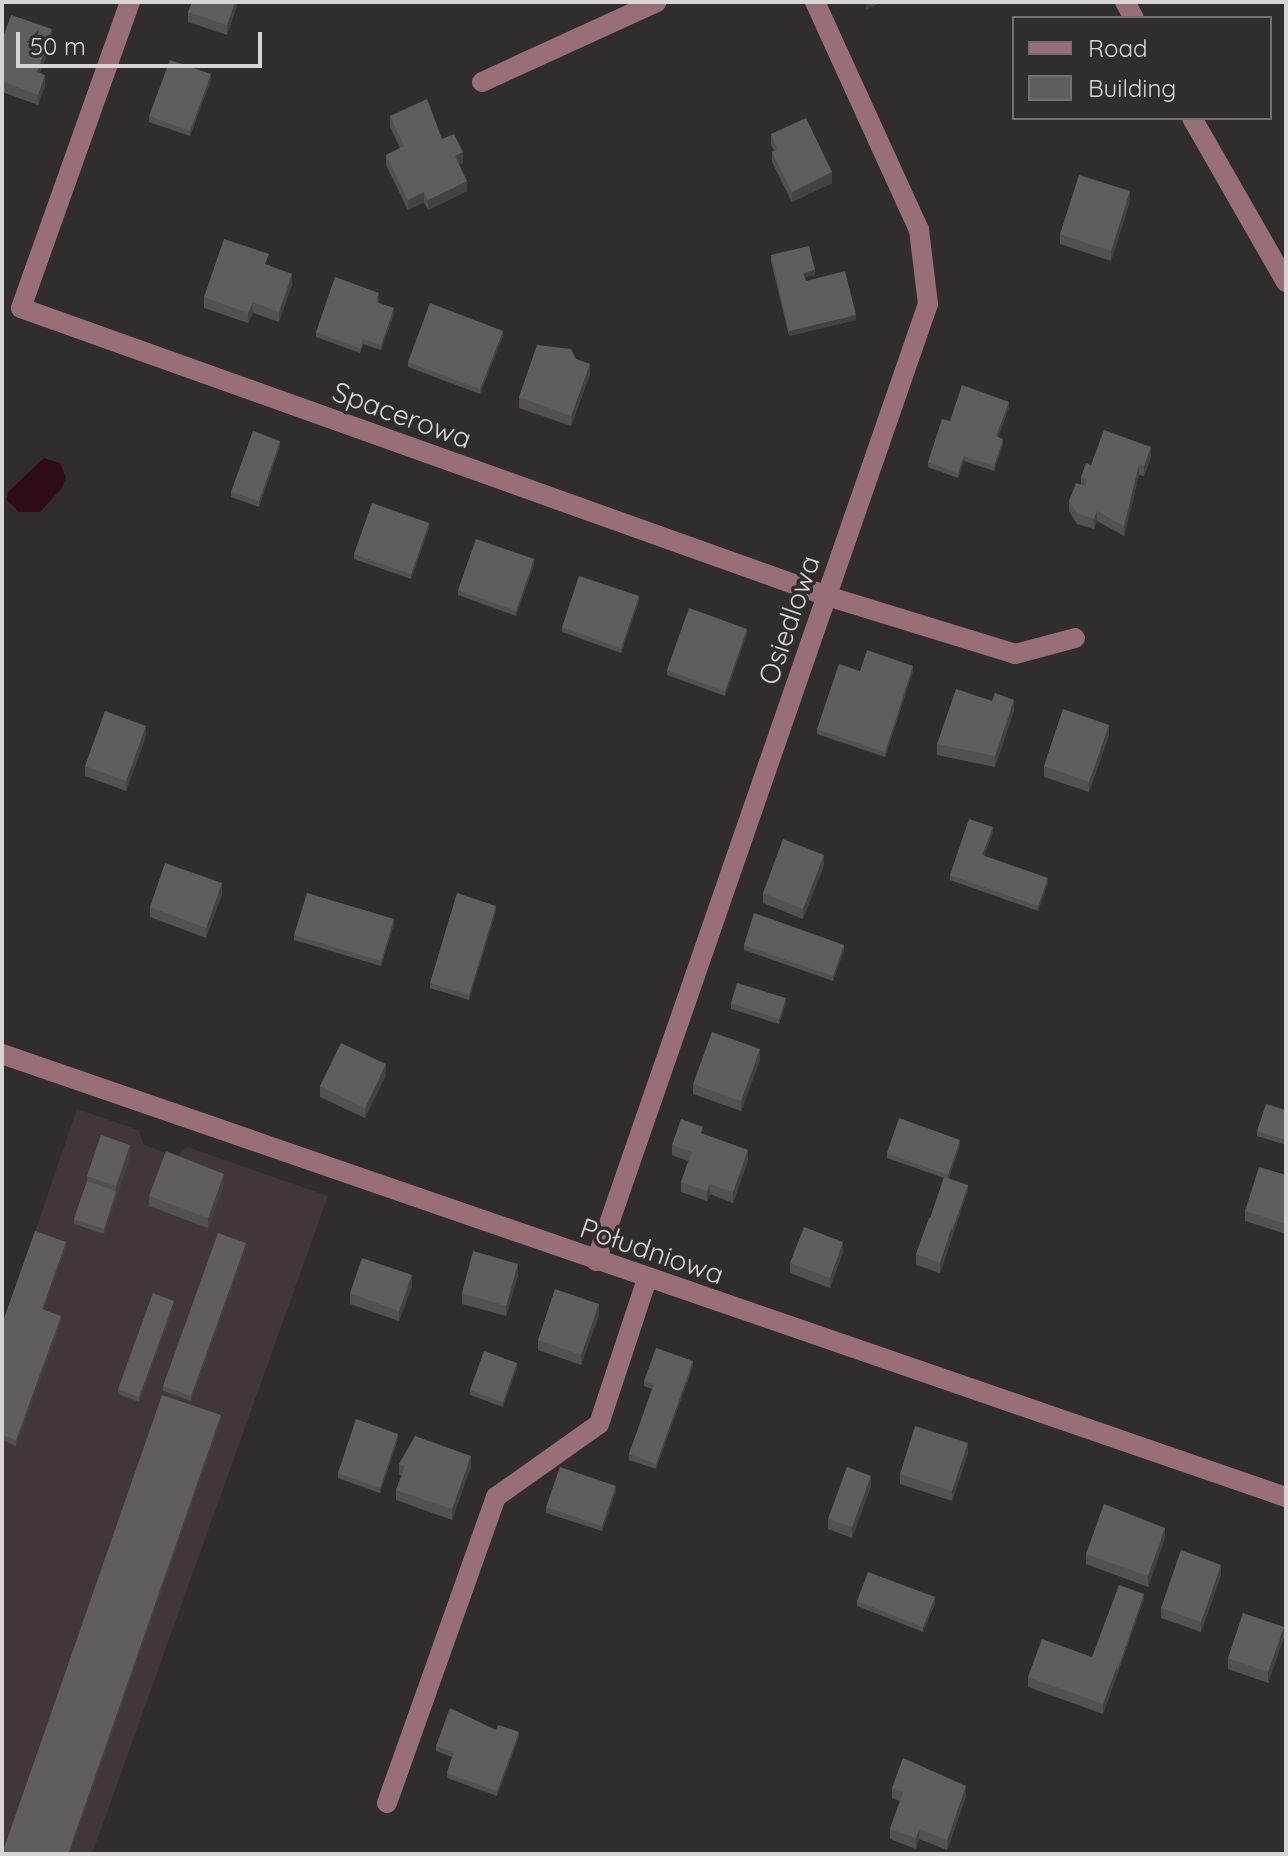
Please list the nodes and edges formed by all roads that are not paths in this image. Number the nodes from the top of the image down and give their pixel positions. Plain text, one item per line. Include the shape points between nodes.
1 (130, 2) edge
2 (657, 2) edge
3 (815, 2) edge
4 (482, 82) dead end
5 (1193, 120) edge
6 (1286, 282) edge
7 (827, 596) junction
8 (1075, 638) dead end
9 (2, 1054) edge
10 (596, 1261) junction
11 (647, 1279) junction
12 (1286, 1497) edge
13 (387, 1803) dead end

1 - 7 street, Spacerowa via 21,308
2 - 4 street
3 - 7 street, Osiedlowa via 919,230 928,304
5 - 6 street
7 - 8 street, Spacerowa via 1015,654
7 - 10 street, Osiedlowa
9 - 10 street, Południowa
10 - 11 street, Południowa
11 - 12 street, Południowa
11 - 13 street via 599,1424 496,1497

